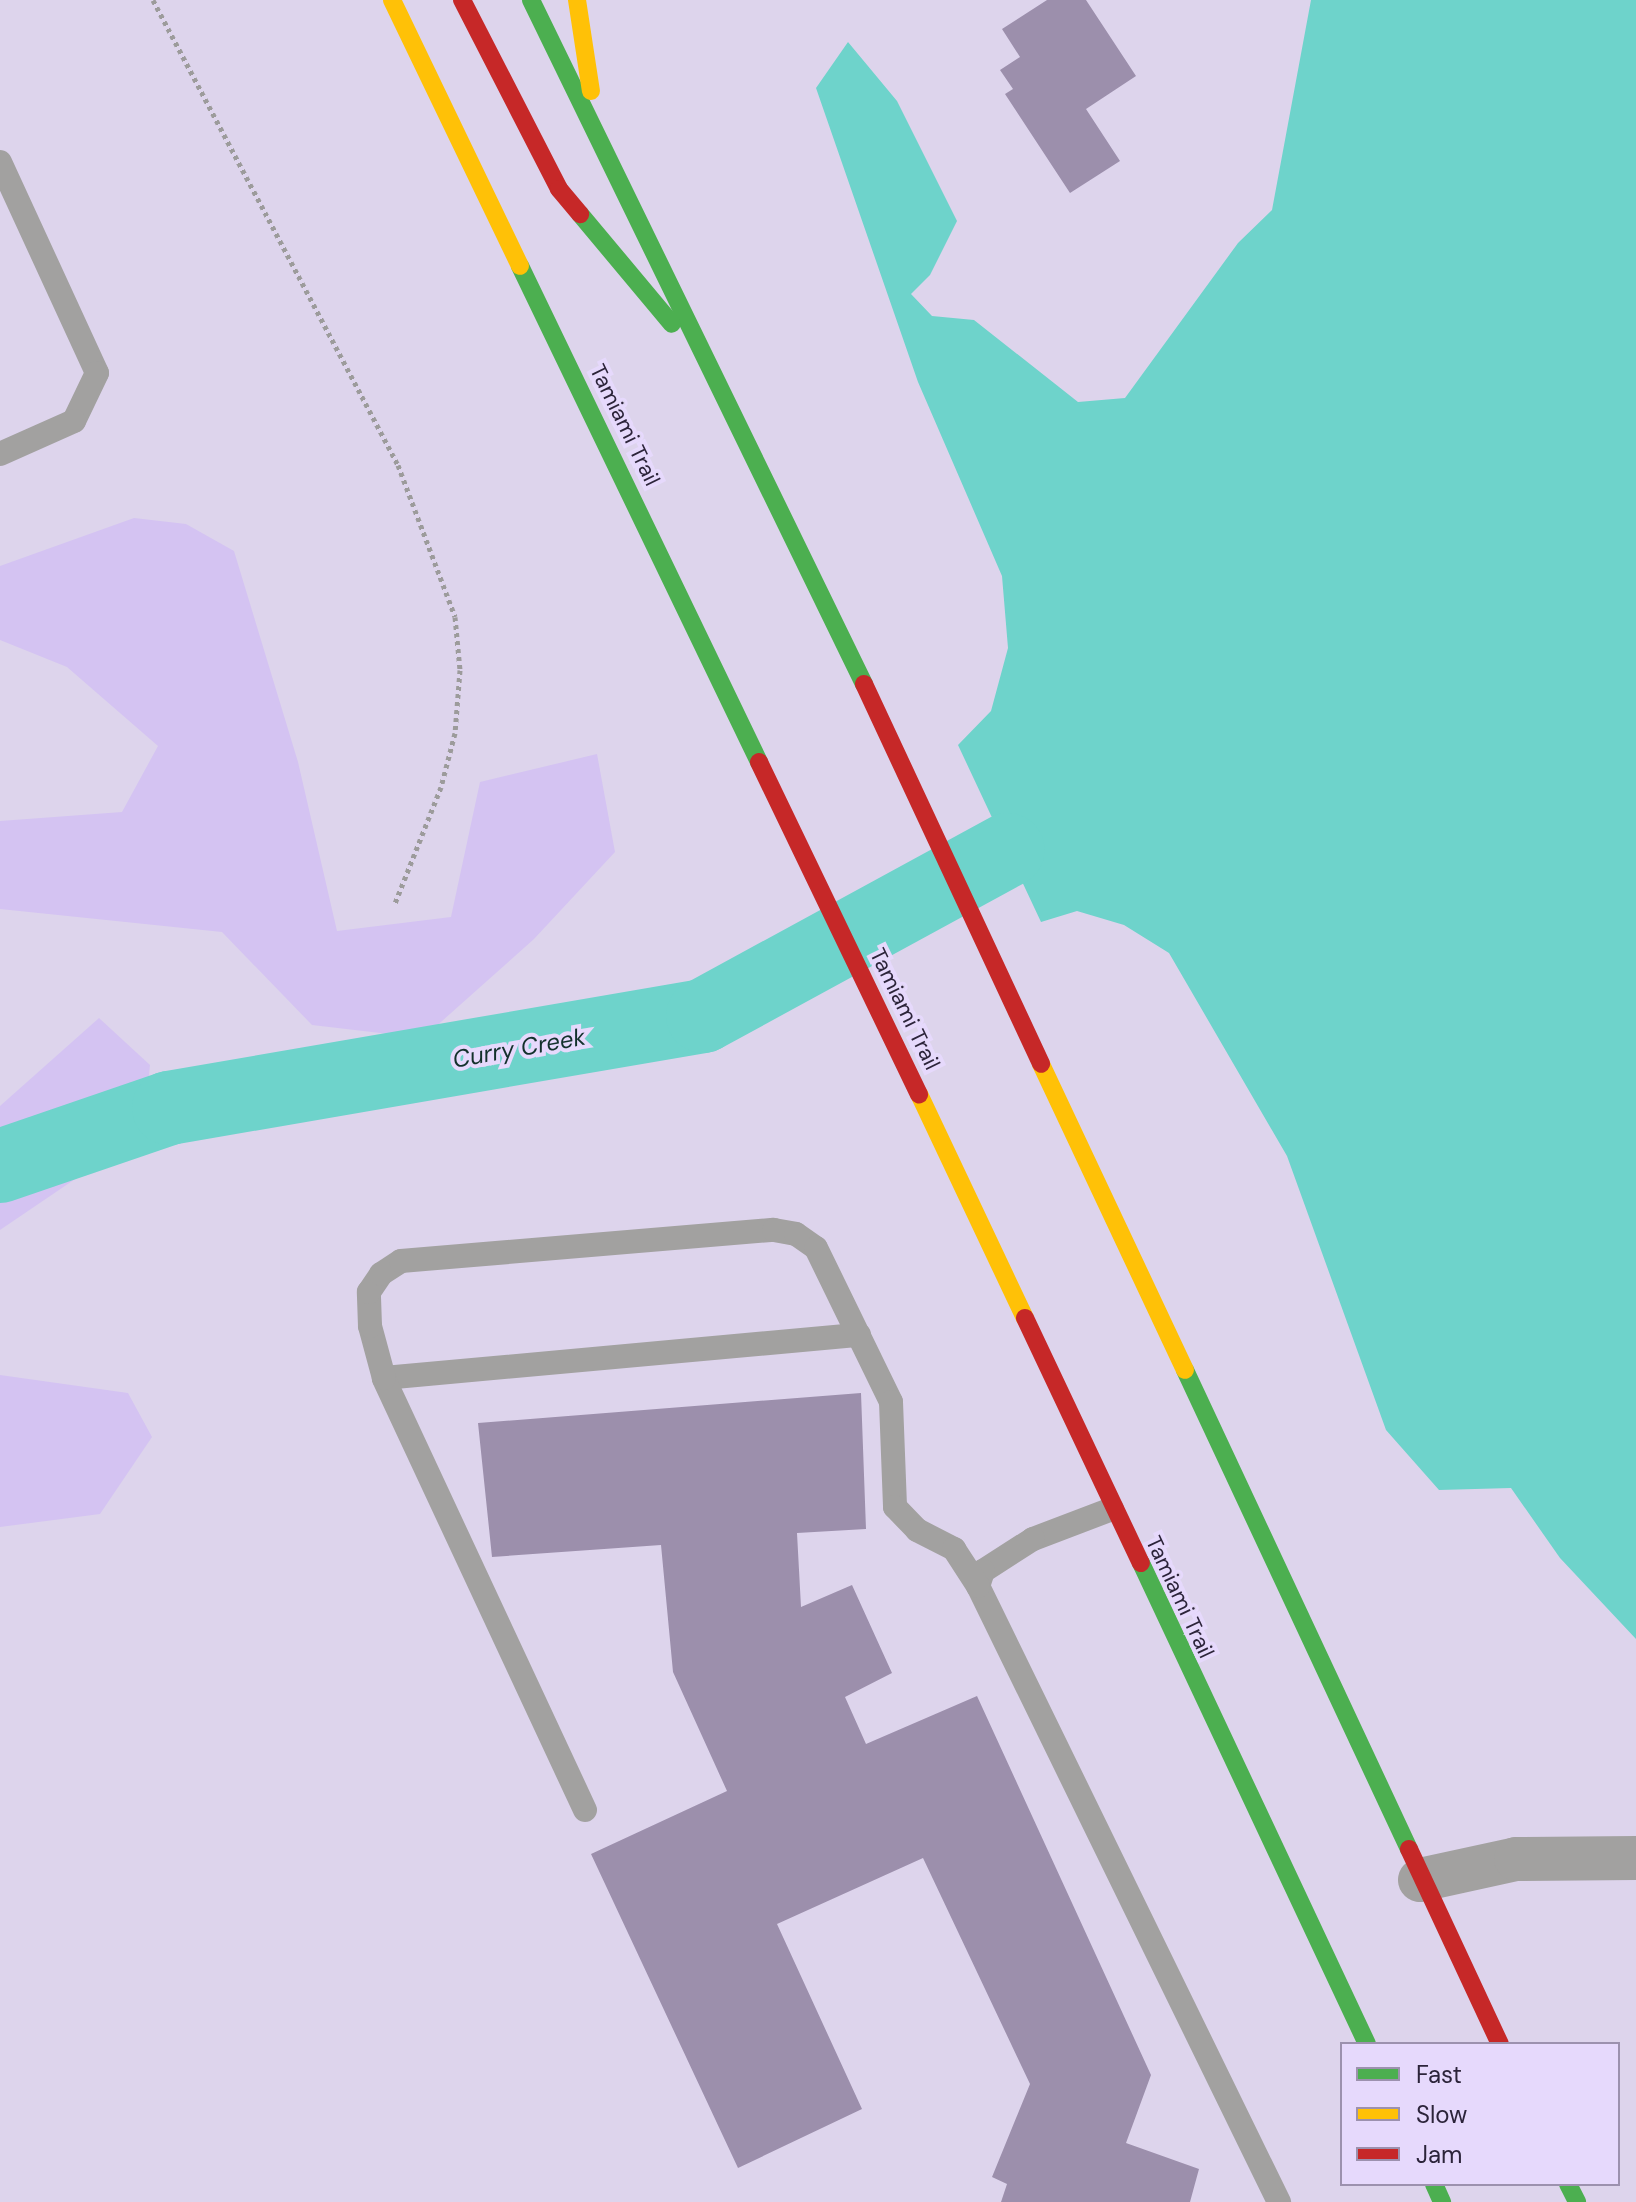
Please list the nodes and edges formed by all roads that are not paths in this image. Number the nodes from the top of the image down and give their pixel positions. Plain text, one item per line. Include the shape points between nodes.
1 (392, 0) edge
2 (462, 0) edge
3 (531, 0) edge
4 (577, 0) edge
5 (598, 137) junction
6 (0, 162) edge
7 (711, 368) junction
8 (0, 454) edge
9 (859, 1335) junction
10 (384, 1378) junction
11 (1112, 1509) junction
12 (978, 1586) junction
13 (585, 1810) dead end
14 (1636, 1858) edge
15 (1420, 1880) junction
16 (1366, 2042) edge
17 (1499, 2042) edge
18 (1279, 2202) edge

1 - 11 main road, Tamiami Trail via 934,1124
2 - 7 main road via 559,189
3 - 5 main road
4 - 5 main road
5 - 7 main road
6 - 8 lane via 97,373 74,421
7 - 15 main road via 843,640
9 - 10 lane
9 - 10 lane via 816,1248 796,1234 774,1230 401,1261 381,1274 369,1292 370,1326
9 - 12 lane via 891,1402 895,1507 917,1530 954,1549
10 - 13 lane
11 - 12 lane via 1033,1539 983,1571
11 - 16 main road, Tamiami Trail
12 - 18 lane
14 - 15 street via 1516,1859
15 - 17 main road

